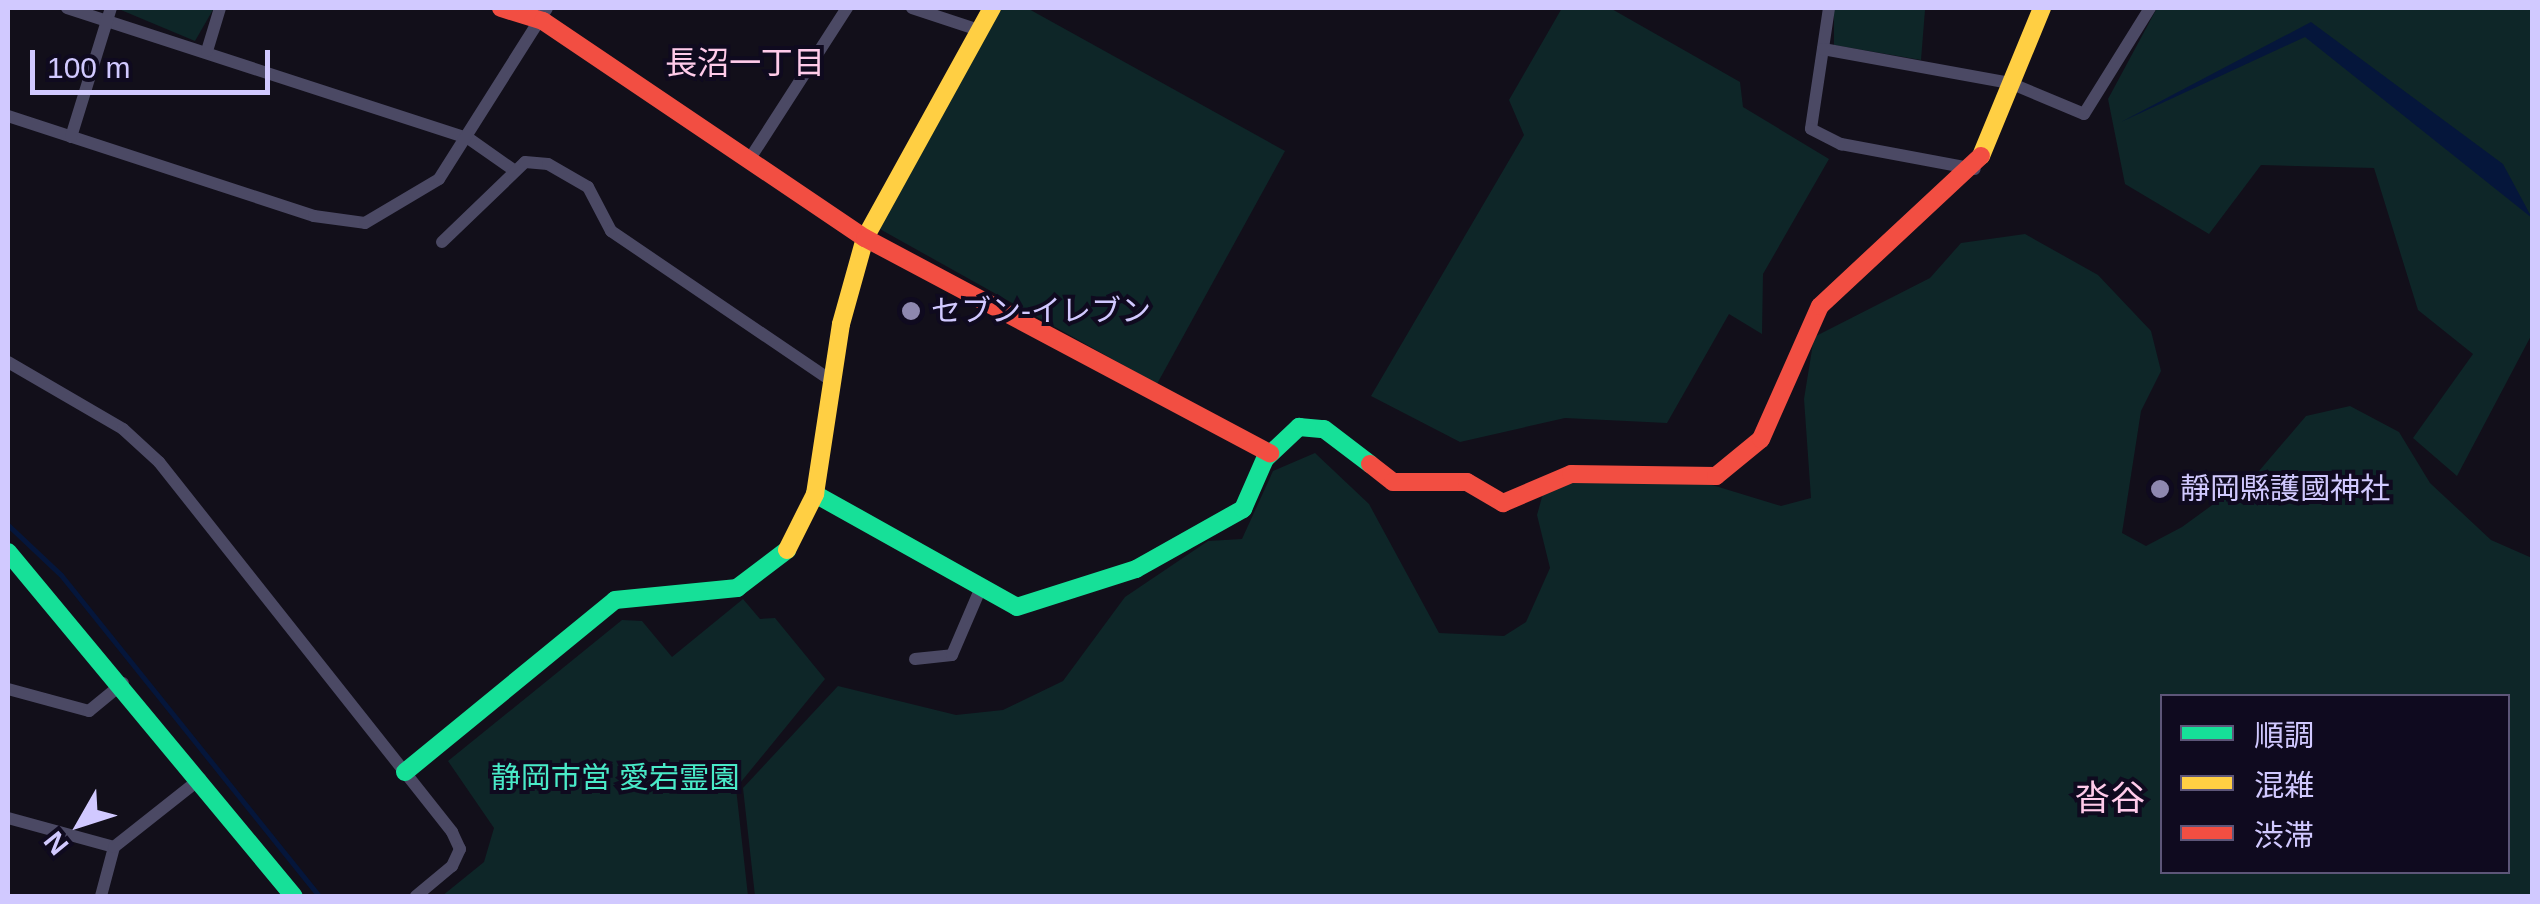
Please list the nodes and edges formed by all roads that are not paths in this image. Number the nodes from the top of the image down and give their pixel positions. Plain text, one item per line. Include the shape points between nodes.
1 (67, 8) edge
2 (220, 8) edge
3 (501, 8) edge
4 (846, 8) edge
5 (912, 8) edge
6 (992, 8) edge
7 (1829, 8) edge
8 (2042, 8) edge
9 (2150, 8) edge
10 (108, 14) edge
11 (545, 14) edge
12 (978, 30) junction
13 (1823, 50) junction
14 (207, 51) junction
15 (2010, 83) junction
16 (8, 116) edge
17 (71, 136) junction
18 (468, 138) junction
19 (750, 160) junction
20 (1975, 170) junction
21 (515, 171) junction
22 (865, 238) junction
23 (442, 242) dead end
24 (8, 362) edge
25 (832, 381) junction
26 (1270, 453) junction
27 (814, 494) junction
28 (8, 552) edge
29 (979, 592) junction
30 (914, 660) dead end
31 (123, 684) junction
32 (8, 688) edge
33 (405, 772) junction
34 (200, 779) junction
35 (8, 818) edge
36 (114, 846) junction
37 (101, 896) edge
38 (294, 896) edge
39 (416, 896) edge

1 - 10 street
2 - 14 street
3 - 11 street
4 - 19 street
5 - 12 street
6 - 12 street
7 - 13 street
8 - 15 street
9 - 15 street via 2084,114
10 - 14 street
10 - 17 street
11 - 18 street
11 - 19 street
12 - 22 street
13 - 15 street
13 - 20 street via 1811,129 1841,144
14 - 18 street
15 - 20 street
16 - 17 street
17 - 18 street via 342,223 409,205
18 - 21 street
19 - 22 street
20 - 26 street via 1820,306 1761,439 1716,476 1570,474 1503,502 1467,482 1394,482 1312,426 1286,433
21 - 23 street
21 - 25 street via 534,160 588,187 610,231
22 - 25 street
22 - 26 street
24 - 33 street via 123,428 159,462
25 - 27 street
26 - 29 street via 1243,509 1136,569 1016,607
27 - 29 street
27 - 33 street via 793,546 756,577 718,593 616,600
28 - 31 street
29 - 30 street via 958,648
31 - 32 street via 89,710
31 - 34 street
33 - 39 street via 460,849
34 - 36 street
34 - 38 street
35 - 36 street
36 - 37 street

